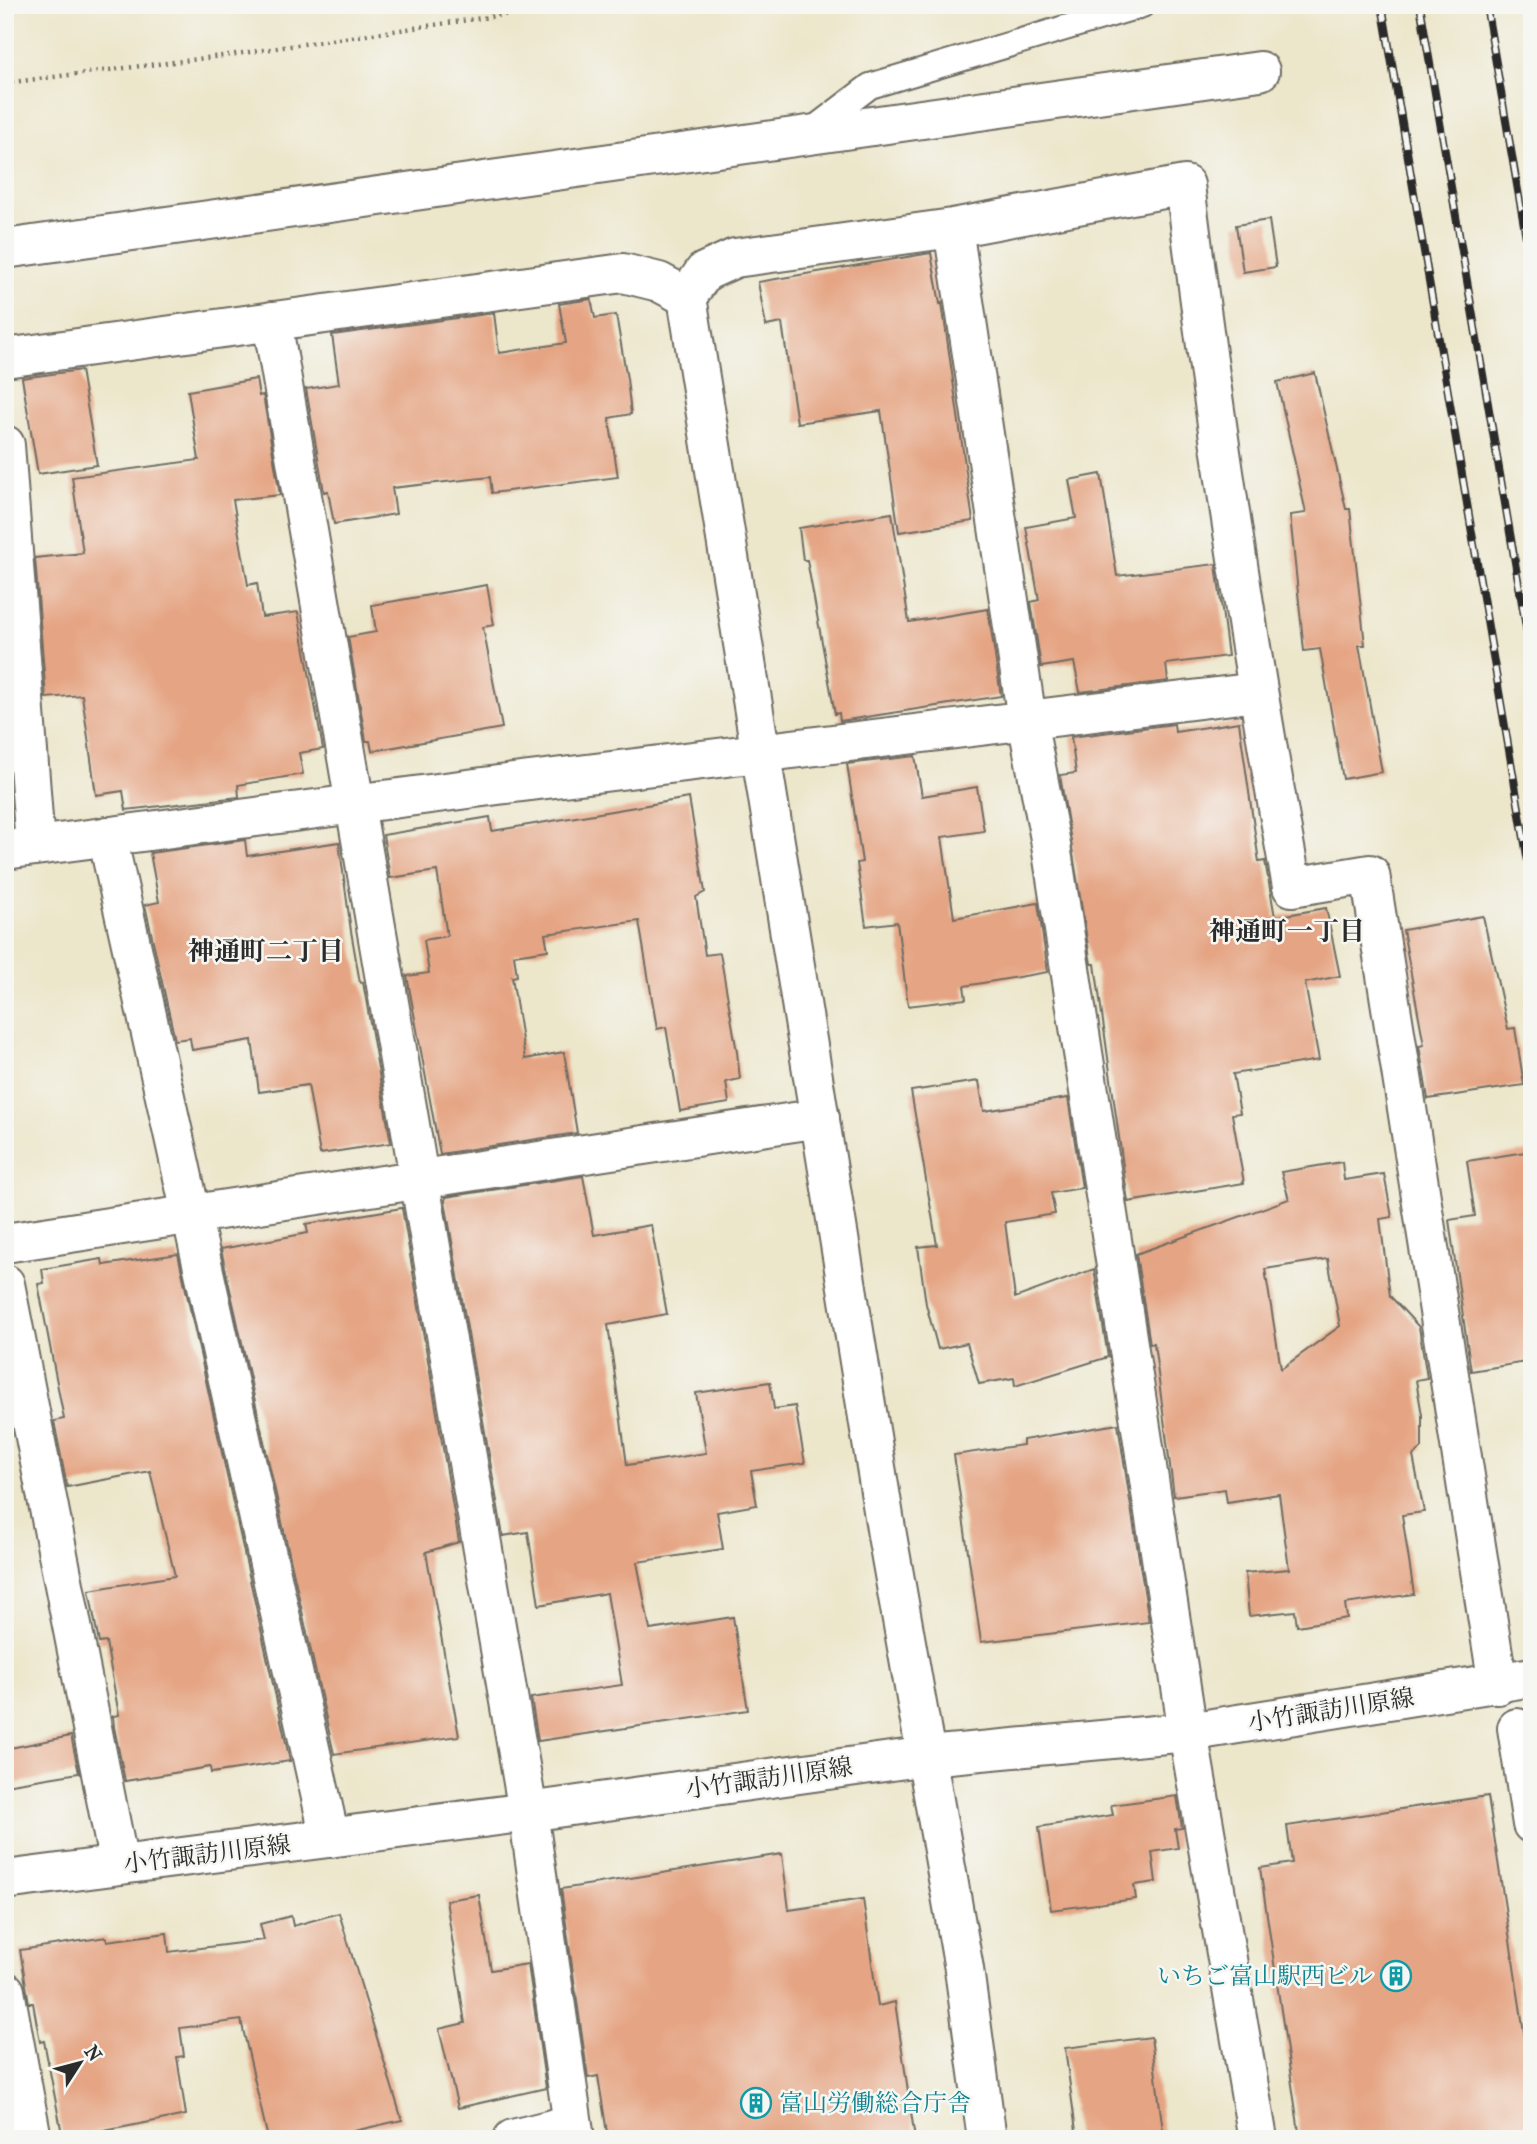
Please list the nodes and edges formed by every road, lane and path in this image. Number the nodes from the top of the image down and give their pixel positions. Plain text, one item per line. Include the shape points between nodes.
1 (571, 5) edge
2 (1142, 5) edge
3 (1260, 71) dead end
4 (5, 83) edge
5 (805, 135) junction
6 (953, 228) junction
7 (5, 249) edge
8 (687, 297) junction
9 (272, 321) junction
10 (5, 358) edge
11 (5, 445) edge
12 (1257, 692) junction
13 (1027, 720) junction
14 (760, 752) junction
15 (355, 806) junction
16 (107, 836) junction
17 (20, 848) edge
18 (820, 1118) junction
19 (419, 1178) junction
20 (192, 1214) junction
21 (5, 1242) edge
22 (5, 1284) edge
23 (1515, 1681) edge
24 (1517, 1728) dead end
25 (1188, 1732) junction
26 (927, 1756) junction
27 (528, 1812) junction
28 (1532, 1824) edge
29 (330, 1838) junction
30 (119, 1865) junction
31 (5, 1880) edge
32 (5, 1991) edge
33 (20, 2116) edge
34 (573, 2131) edge
35 (513, 2139) edge
36 (987, 2139) edge
37 (1258, 2139) edge

1 - 4 path
2 - 5 lane via 870,86
3 - 5 street
5 - 7 street
6 - 8 street via 735,258 704,272
6 - 12 street via 1185,185 1209,379
6 - 13 street
8 - 9 street via 659,282 623,273
8 - 14 street
9 - 10 street
9 - 15 street
11 - 17 street
12 - 13 street
12 - 23 street via 1292,887 1370,874
13 - 14 street
13 - 25 street via 1050,839
14 - 15 street
14 - 18 street
15 - 16 street
15 - 19 street
16 - 17 street
16 - 20 street
18 - 19 street
18 - 26 street
19 - 20 street
19 - 27 street
20 - 21 street
20 - 29 street
22 - 30 street
23 - 25 street, 小竹諏訪川原線
24 - 28 street
25 - 26 street, 小竹諏訪川原線
25 - 37 street
26 - 27 street, 小竹諏訪川原線
26 - 36 street via 964,1969
27 - 29 street, 小竹諏訪川原線
27 - 34 street
29 - 30 street, 小竹諏訪川原線
30 - 31 street, 小竹諏訪川原線
32 - 33 street
34 - 35 street

